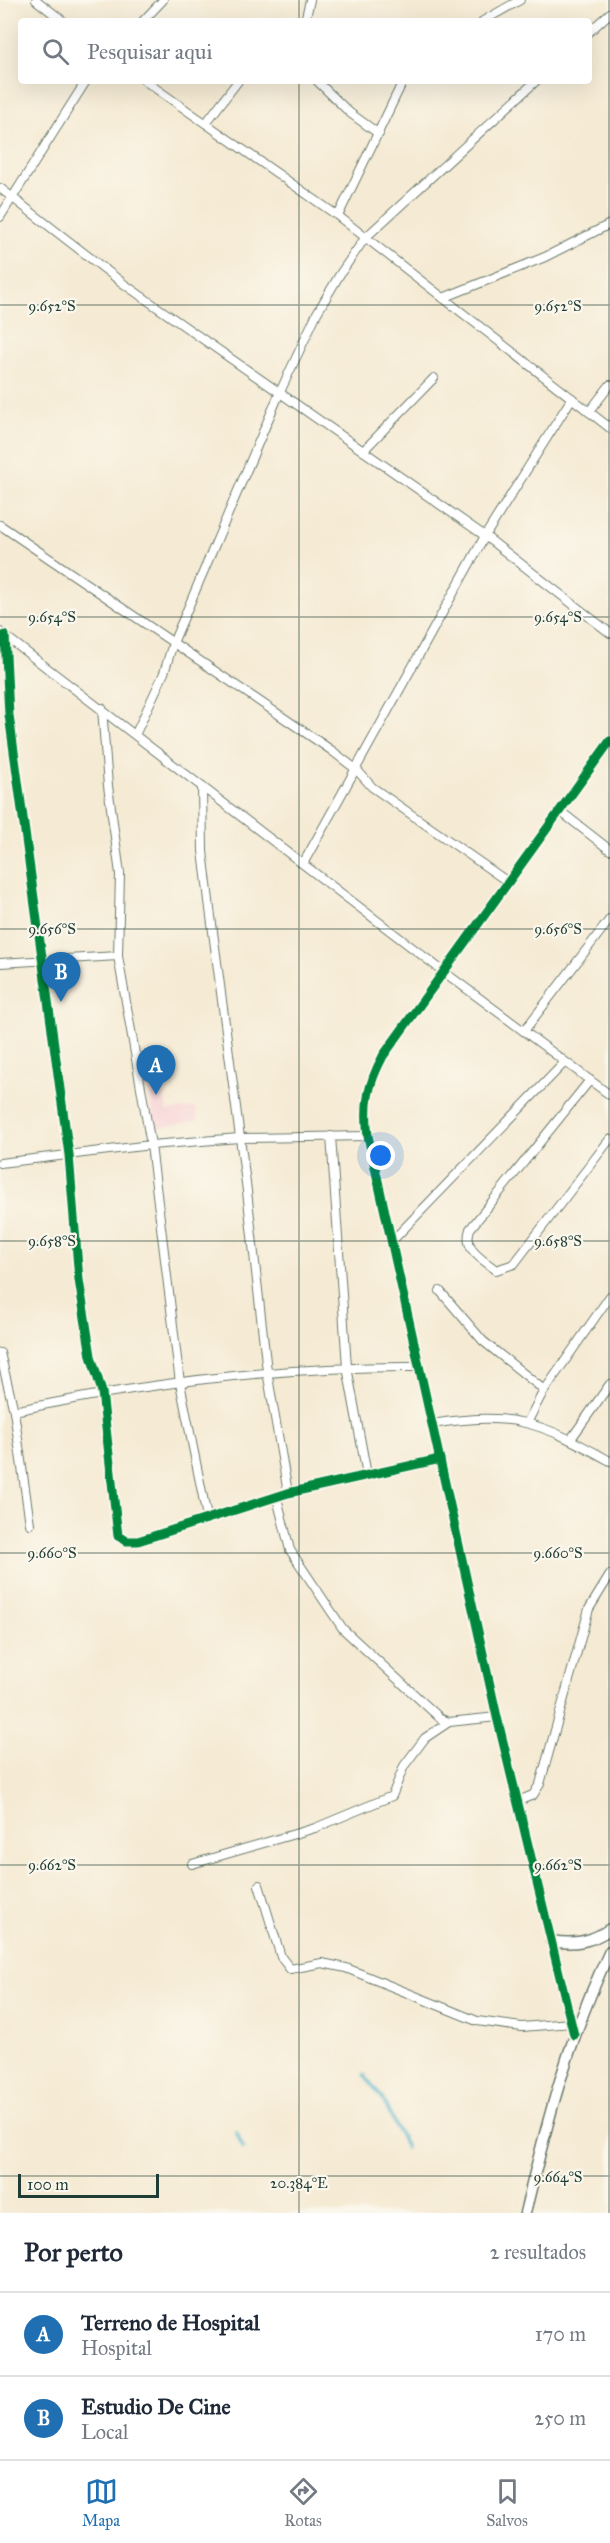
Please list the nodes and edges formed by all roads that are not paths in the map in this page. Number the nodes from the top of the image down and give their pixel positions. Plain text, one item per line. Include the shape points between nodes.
1 (36, 0) edge
2 (163, 0) edge
3 (310, 0) edge
4 (520, 0) edge
5 (610, 13) edge
6 (59, 18) edge
7 (146, 18) edge
8 (306, 18) edge
9 (488, 18) edge
10 (592, 29) edge
11 (84, 84) edge
12 (150, 84) edge
13 (236, 84) edge
14 (320, 84) edge
15 (403, 84) edge
16 (533, 84) edge
17 (206, 123) junction
18 (379, 134) junction
19 (0, 188) edge
20 (13, 198) junction
21 (338, 216) junction
22 (0, 217) edge
23 (610, 224) edge
24 (365, 238) junction
25 (443, 298) junction
26 (434, 378) dead end
27 (610, 385) edge
28 (280, 392) junction
29 (572, 398) junction
30 (589, 412) junction
31 (610, 428) edge
32 (363, 451) junction
33 (0, 525) edge
34 (485, 536) junction
35 (3, 633) edge
36 (610, 633) edge
37 (173, 643) junction
38 (102, 708) junction
39 (136, 733) junction
40 (610, 741) edge
41 (357, 770) junction
42 (202, 787) junction
43 (560, 811) junction
44 (610, 850) edge
45 (304, 862) junction
46 (508, 882) junction
47 (610, 919) edge
48 (118, 956) junction
49 (45, 960) junction
50 (0, 963) edge
51 (444, 972) junction
52 (524, 1031) junction
53 (566, 1062) junction
54 (590, 1080) junction
55 (610, 1095) edge
56 (331, 1136) junction
57 (368, 1136) junction
58 (239, 1138) junction
59 (610, 1139) edge
60 (152, 1145) junction
61 (69, 1155) junction
62 (0, 1163) edge
63 (392, 1241) junction
64 (440, 1291) dead end
65 (610, 1296) edge
66 (0, 1353) edge
67 (348, 1367) junction
68 (420, 1367) junction
69 (267, 1371) junction
70 (180, 1383) junction
71 (610, 1384) edge
72 (544, 1390) junction
73 (102, 1392) junction
74 (14, 1410) junction
75 (527, 1423) junction
76 (432, 1424) junction
77 (571, 1439) junction
78 (440, 1459) junction
79 (610, 1461) edge
80 (366, 1475) junction
81 (288, 1493) junction
82 (277, 1498) junction
83 (207, 1517) junction
84 (30, 1524) dead end
85 (610, 1575) edge
86 (497, 1717) junction
87 (449, 1722) junction
88 (518, 1801) junction
89 (192, 1864) dead end
90 (258, 1886) dead end
91 (610, 1929) edge
92 (551, 1941) junction
93 (610, 1951) edge
94 (571, 2023) junction
95 (574, 2035) junction
96 (525, 2213) edge

1 - 6 street
2 - 7 street
3 - 8 street
4 - 9 street
5 - 10 street
11 - 20 street
12 - 17 street
13 - 17 street
14 - 18 street
15 - 18 street
16 - 24 street
17 - 21 street
18 - 21 street
19 - 20 street
20 - 22 street
20 - 28 street via 124,284
21 - 24 street
23 - 25 street via 545,257
24 - 25 street
24 - 28 street via 317,313
25 - 29 street
26 - 32 street
27 - 30 street
28 - 32 street
28 - 37 street
29 - 30 street
29 - 34 street
30 - 31 street
32 - 34 street
33 - 37 street
34 - 36 street
34 - 41 street
35 - 38 street
35 - 49 street via 9,715
37 - 39 street via 164,673
37 - 41 street
38 - 39 street
38 - 48 street via 120,874
39 - 42 street
40 - 43 street
41 - 45 street
41 - 46 street via 372,787
42 - 45 street
42 - 58 street via 203,851
43 - 44 street
43 - 46 street
45 - 51 street
46 - 51 street
47 - 52 street
48 - 49 street
48 - 60 street
49 - 50 street
49 - 61 street
51 - 52 street
51 - 57 street via 372,1077 365,1101
52 - 53 street
53 - 54 street
53 - 63 street
54 - 55 street
54 - 59 street via 470,1229 469,1248 496,1270 514,1264
56 - 57 street
56 - 58 street
56 - 67 street
57 - 63 street
58 - 60 street
58 - 69 street
60 - 61 street
60 - 70 street
61 - 62 street
61 - 73 street via 79,1280 91,1356
63 - 68 street
64 - 72 street via 483,1341
65 - 72 street
66 - 74 street
67 - 68 street
67 - 69 street
67 - 80 street
68 - 76 street
69 - 70 street
69 - 81 street
70 - 73 street
70 - 83 street
71 - 77 street
72 - 75 street
73 - 74 street
73 - 83 street via 118,1536 138,1541
74 - 84 street
75 - 76 street via 475,1417
75 - 77 street
76 - 78 street
77 - 79 street
78 - 80 street
78 - 86 street
80 - 81 street
81 - 82 street
82 - 83 street
82 - 87 street via 290,1550 343,1629 441,1719
85 - 88 street via 589,1609 540,1784 532,1795
86 - 87 street
86 - 88 street
87 - 89 street via 425,1738 404,1766 392,1796 315,1828
88 - 92 street
90 - 94 street via 281,1957 290,1969 322,1963 346,1968 477,2021 522,2027
91 - 92 main road via 585,1942
92 - 94 street
93 - 95 main road
94 - 95 street
95 - 96 main road via 554,2094

